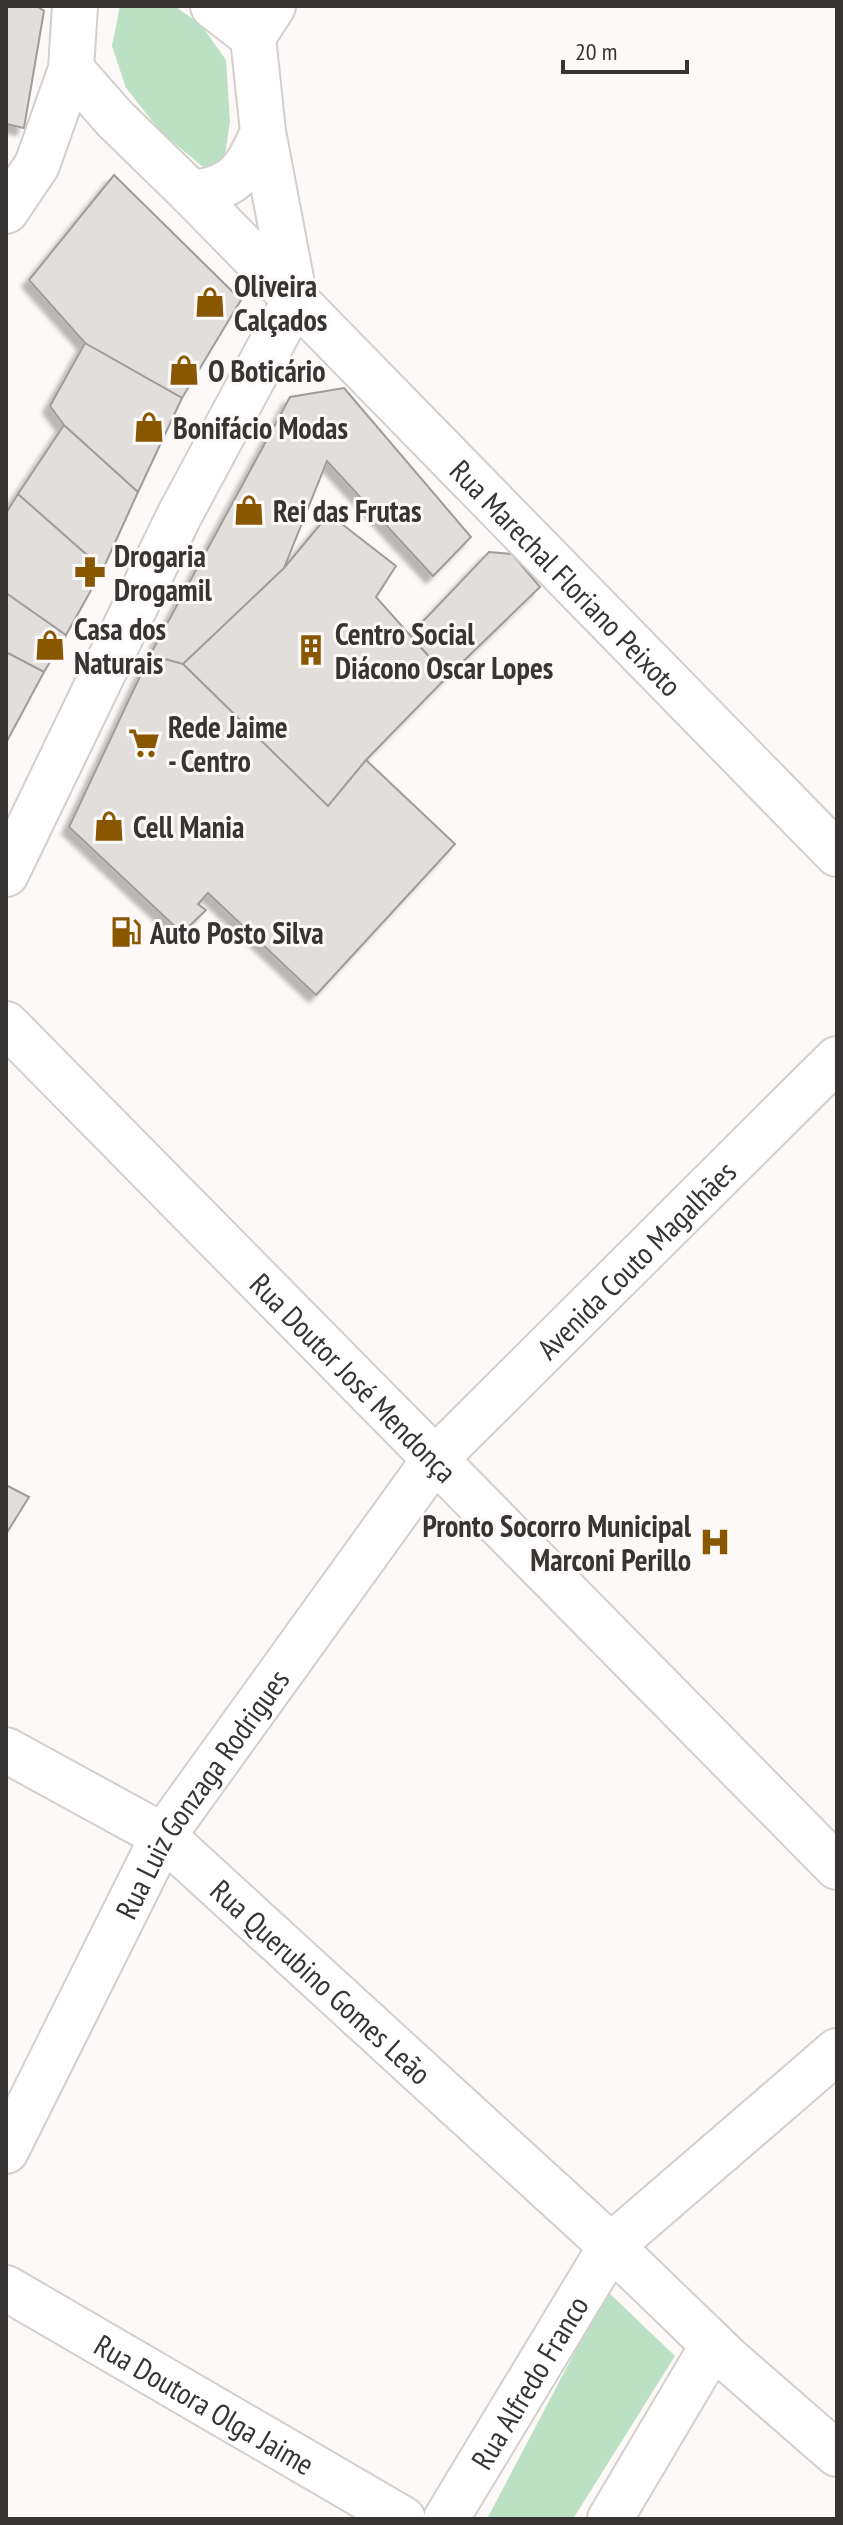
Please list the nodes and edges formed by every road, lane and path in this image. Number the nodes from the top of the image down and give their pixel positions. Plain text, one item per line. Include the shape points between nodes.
1 (75, 6) edge
2 (213, 6) edge
3 (263, 21) edge
4 (71, 69) junction
5 (263, 132) junction
6 (191, 193) junction
7 (6, 211) edge
8 (295, 300) junction
9 (837, 854) edge
10 (6, 874) edge
11 (6, 1024) edge
12 (837, 1059) edge
13 (434, 1460) junction
14 (6, 1750) edge
15 (163, 1836) junction
16 (837, 1867) edge
17 (837, 2051) edge
18 (6, 2151) edge
19 (611, 2246) junction
20 (6, 2288) edge
21 (713, 2345) junction
22 (837, 2454) edge
23 (403, 2519) edge
24 (446, 2519) edge
25 (610, 2519) edge

1 - 4 street
2 - 3 street
3 - 5 street
4 - 6 street, Rua Marechal Floriano Peixoto
4 - 7 street via 37,165
5 - 6 street via 238,177
5 - 8 street
6 - 8 street, Rua Marechal Floriano Peixoto
8 - 9 street, Rua Marechal Floriano Peixoto
8 - 10 street via 179,516
11 - 13 street, Rua Doutor José Mendonça
12 - 13 street, Avenida Couto Magalhães
13 - 15 street, Rua Luiz Gonzaga Rodrigues
13 - 16 street, Rua Doutor José Mendonça
14 - 15 street, Rua Querubino Gomes Leão
15 - 18 street, Rua Luiz Gonzaga Rodrigues
15 - 19 street, Rua Querubino Gomes Leão
17 - 19 street, Rua Alfredo Franco
19 - 21 street, Rua Querubino Gomes Leão
19 - 24 street, Rua Alfredo Franco
20 - 23 street, Rua Doutora Olga Jaime
21 - 22 street, Rua Querubino Gomes Leão
21 - 25 street

